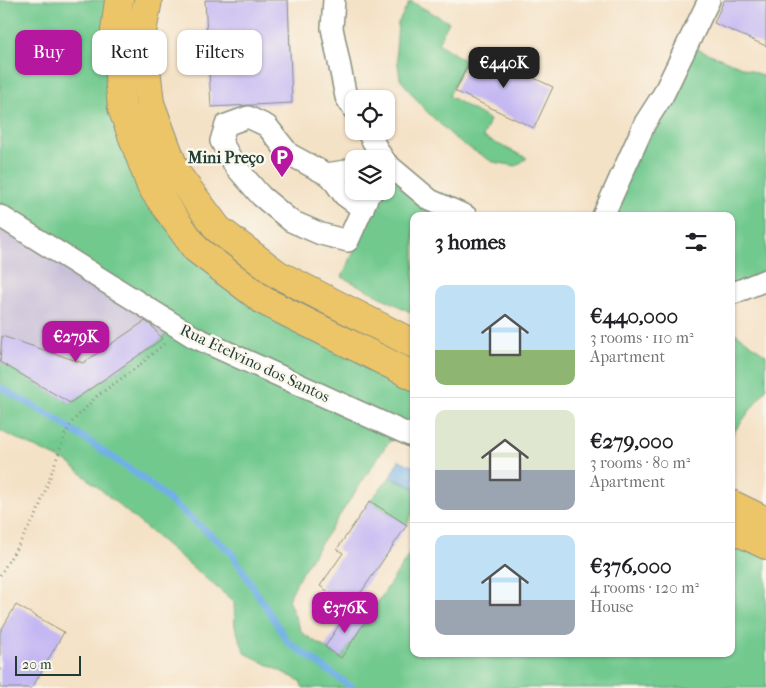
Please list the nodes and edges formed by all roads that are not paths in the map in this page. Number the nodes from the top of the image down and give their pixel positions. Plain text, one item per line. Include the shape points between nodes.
1 (119, 0) edge
2 (148, 0) edge
3 (334, 0) edge
4 (709, 0) edge
5 (345, 92) edge
6 (395, 169) edge
7 (345, 171) edge
8 (329, 174) junction
9 (408, 181) junction
10 (395, 183) edge
11 (345, 195) edge
12 (368, 200) edge
13 (457, 212) edge
14 (605, 212) edge
15 (0, 216) edge
16 (766, 280) edge
17 (735, 292) edge
18 (410, 342) edge
19 (410, 374) edge
20 (410, 435) edge
21 (735, 506) edge
22 (766, 521) edge
23 (735, 530) edge
24 (766, 545) edge

1 - 19 main road via 115,31 122,108 151,186 196,249 264,301
2 - 18 main road via 142,32 150,103 176,173 218,229 277,274
3 - 5 street via 332,28
4 - 14 street via 663,96 645,123
6 - 9 street
7 - 8 street
8 - 11 street
8 - 12 street via 289,154 267,126 248,117 226,125 221,141 235,166 260,196 291,221 348,241
9 - 10 street
9 - 13 street via 430,200
15 - 20 street, Rua Etelvino dos Santos via 194,337
16 - 17 street
21 - 22 main road
23 - 24 main road

